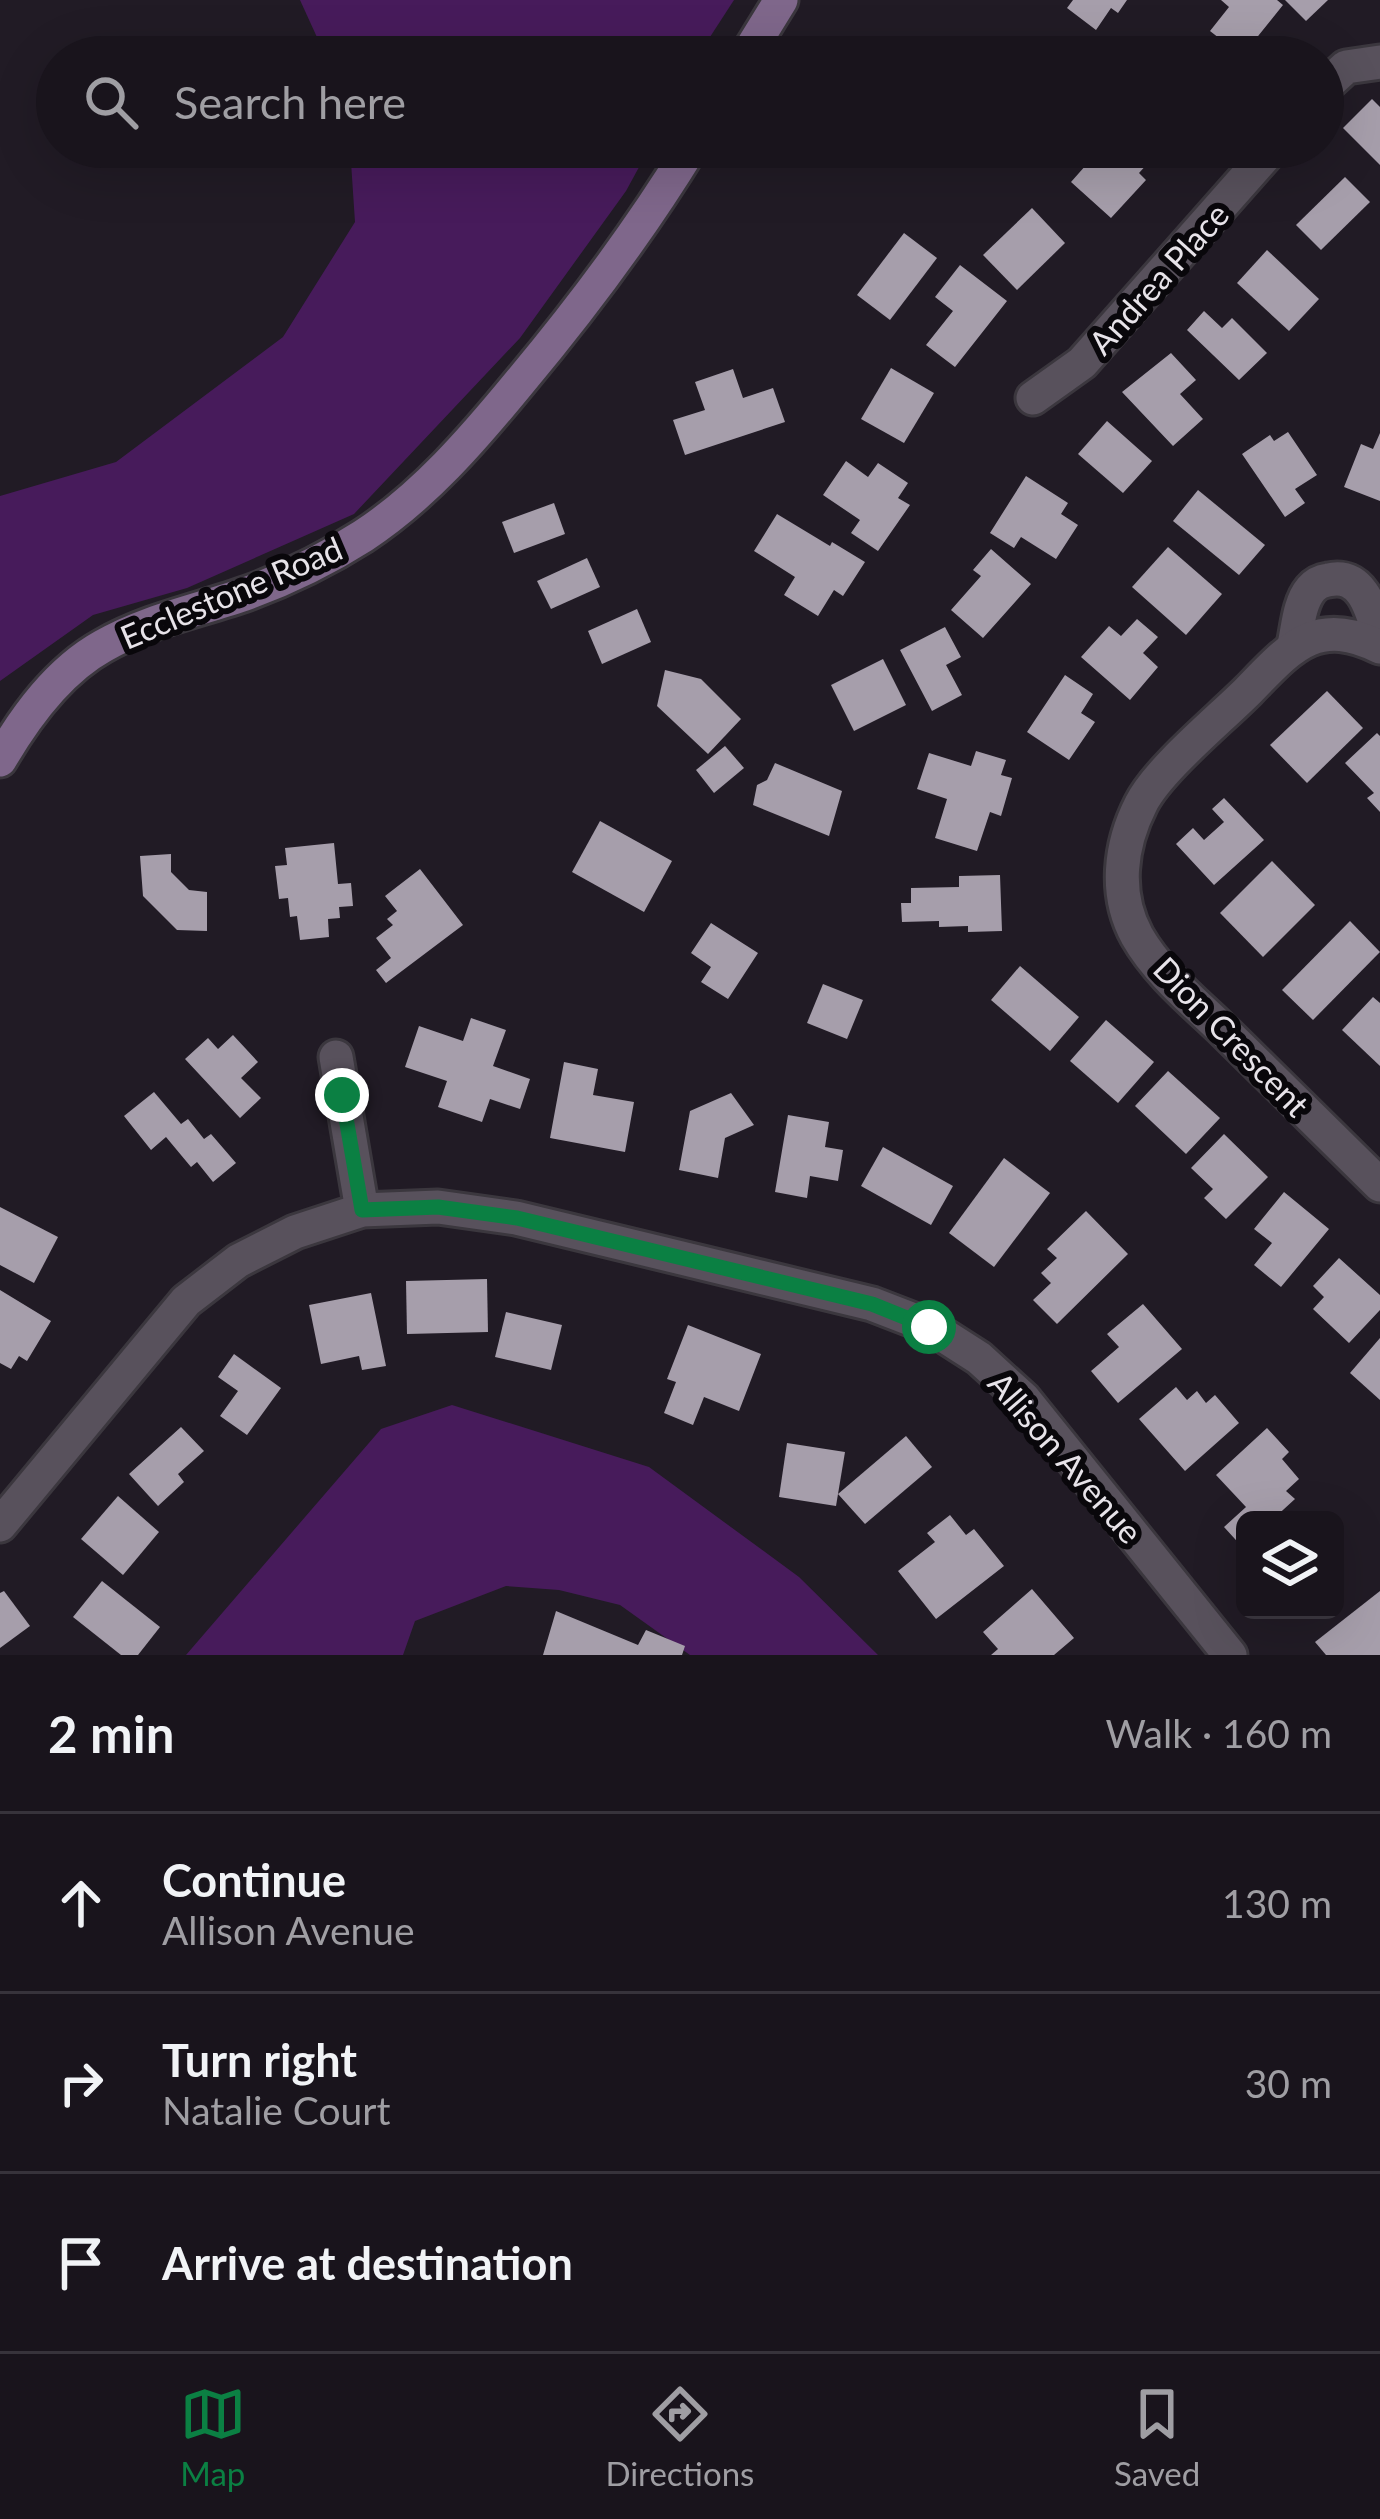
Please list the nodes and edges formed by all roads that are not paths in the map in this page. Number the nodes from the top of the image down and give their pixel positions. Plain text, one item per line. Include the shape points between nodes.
1 (781, 0) edge
2 (759, 36) edge
3 (1380, 62) edge
4 (1344, 69) edge
5 (676, 168) edge
6 (1254, 168) edge
7 (1033, 398) dead end
8 (1380, 642) edge
9 (1294, 645) junction
10 (0, 760) edge
11 (336, 1057) dead end
12 (1380, 1186) edge
13 (362, 1210) junction
14 (0, 1525) edge
15 (1230, 1655) edge

1 - 2 main road
3 - 4 street
5 - 10 main road, Ecclestone Road via 572,319 416,495 313,565 100,647 56,683
6 - 7 street, Andrea Place via 1082,363
8 - 9 street, Dion Crescent via 1336,634
8 - 9 street, Dion Crescent via 1364,594 1340,578 1310,590
9 - 12 street, Dion Crescent via 1143,799 1121,864 1125,902 1138,936 1170,978
11 - 13 street
13 - 14 street, Allison Avenue via 238,1261 186,1300
13 - 15 street, Allison Avenue via 438,1207 517,1218 872,1304 929,1327 980,1358 1024,1399

